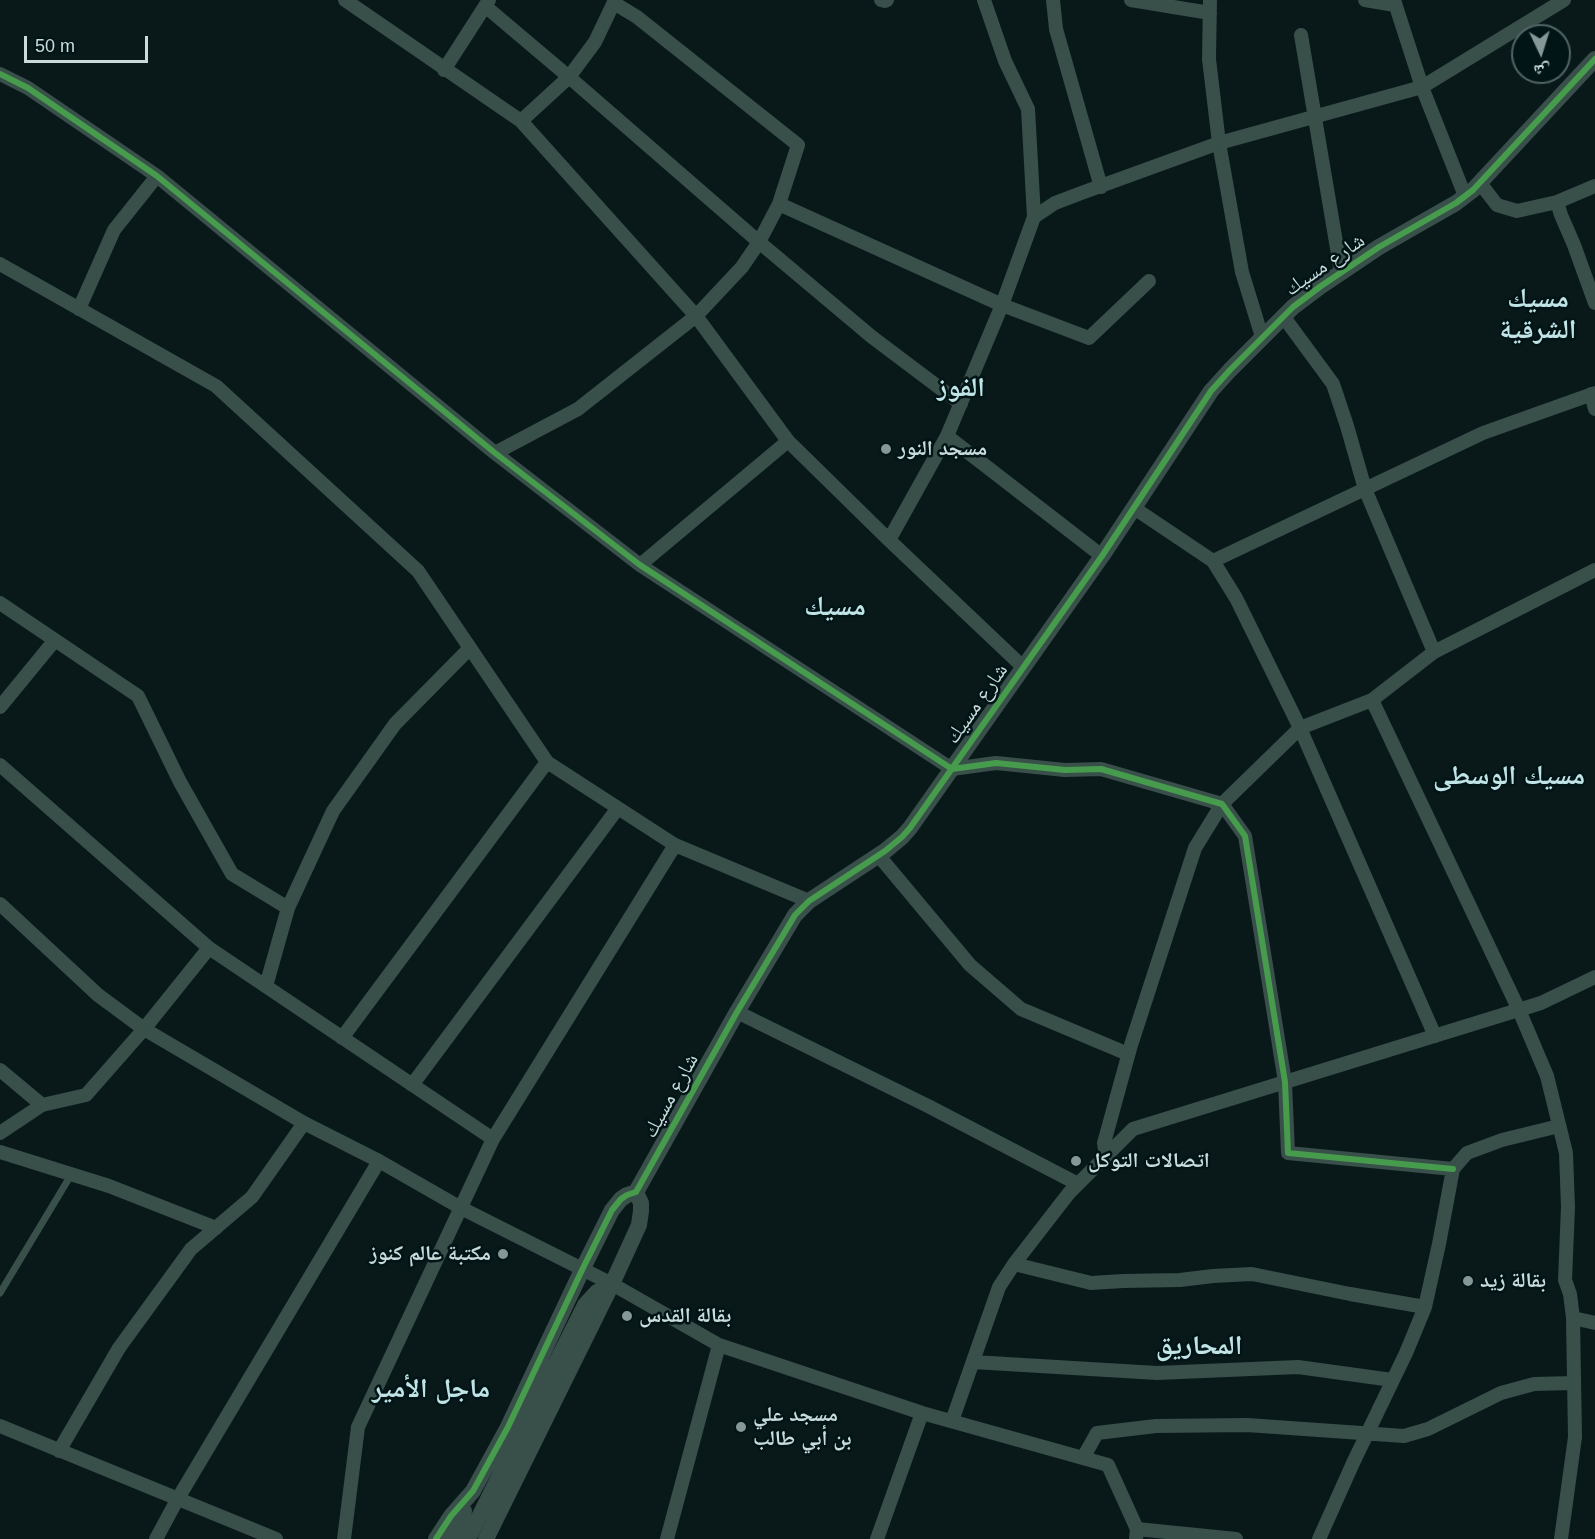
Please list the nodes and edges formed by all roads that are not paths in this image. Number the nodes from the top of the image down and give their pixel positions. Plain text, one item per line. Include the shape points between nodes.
1 (345, 0) edge
2 (880, 0) edge
3 (887, 0) edge
4 (984, 0) edge
5 (1053, 0) edge
6 (1131, 0) edge
7 (1365, 0) edge
8 (1564, 0) edge
9 (615, 2) edge
10 (1394, 2) edge
11 (487, 3) edge
12 (1210, 7) edge
13 (1301, 34) dead end
14 (1595, 59) edge
15 (444, 70) junction
16 (0, 74) edge
17 (569, 77) junction
18 (1422, 87) junction
19 (1315, 117) junction
20 (521, 122) junction
21 (1220, 143) junction
22 (158, 176) junction
23 (1480, 183) junction
24 (1595, 186) edge
25 (1101, 187) junction
26 (1465, 196) junction
27 (1557, 202) junction
28 (779, 204) junction
29 (1034, 217) junction
30 (759, 242) junction
31 (0, 264) edge
32 (1341, 272) junction
33 (1149, 281) dead end
34 (1595, 303) edge
35 (1002, 305) junction
36 (79, 309) junction
37 (696, 316) junction
38 (1283, 316) junction
39 (1262, 337) junction
40 (1593, 394) edge
41 (961, 404) junction
42 (1595, 409) edge
43 (947, 436) junction
44 (789, 441) junction
45 (495, 453) junction
46 (1365, 489) junction
47 (1134, 508) junction
48 (889, 540) junction
49 (1102, 556) junction
50 (1213, 561) junction
51 (640, 565) junction
52 (1595, 570) edge
53 (0, 603) edge
54 (55, 640) junction
55 (470, 648) junction
56 (1434, 652) junction
57 (1023, 667) junction
58 (1372, 700) junction
59 (0, 707) edge
60 (1300, 728) junction
61 (548, 762) junction
62 (0, 765) edge
63 (952, 769) junction
64 (1222, 804) junction
65 (618, 808) junction
66 (675, 845) junction
67 (879, 856) junction
68 (809, 902) junction
69 (0, 904) edge
70 (288, 908) junction
71 (209, 948) junction
72 (1595, 976) edge
73 (266, 986) junction
74 (1519, 1010) junction
75 (737, 1012) junction
76 (144, 1029) junction
77 (1435, 1036) junction
78 (342, 1038) junction
79 (1128, 1054) junction
80 (0, 1070) edge
81 (1285, 1082) junction
82 (412, 1085) junction
83 (42, 1105) junction
84 (304, 1123) junction
85 (1559, 1126) junction
86 (0, 1133) edge
87 (493, 1140) junction
88 (0, 1152) edge
89 (1106, 1156) junction
90 (379, 1161) junction
91 (1453, 1169) junction
92 (71, 1174) junction
93 (1078, 1184) junction
94 (636, 1192) junction
95 (461, 1208) junction
96 (216, 1227) junction
97 (1014, 1264) junction
98 (583, 1268) junction
99 (612, 1284) junction
100 (0, 1293) edge
101 (1425, 1307) junction
102 (1573, 1318) junction
103 (1595, 1323) edge
104 (719, 1345) junction
105 (973, 1362) junction
106 (1392, 1380) junction
107 (1574, 1383) junction
108 (922, 1413) junction
109 (952, 1421) junction
110 (0, 1426) edge
111 (1368, 1432) junction
112 (59, 1450) junction
113 (1083, 1458) junction
114 (473, 1491) junction
115 (177, 1500) junction
116 (1136, 1534) edge
117 (475, 1537) edge
118 (156, 1539) edge
119 (276, 1539) edge
120 (344, 1539) edge
121 (436, 1539) edge
122 (452, 1539) edge
123 (667, 1539) edge
124 (877, 1539) edge
125 (1236, 1539) edge
126 (1319, 1539) edge
127 (1561, 1539) edge

1 - 15 street
2 - 3 street
4 - 29 street via 1005,61 1028,109
5 - 25 street via 1056,29
6 - 12 street
7 - 10 street
8 - 18 street
9 - 17 street via 595,42
9 - 28 street via 798,145
10 - 18 street
11 - 15 street
11 - 17 street
12 - 21 street via 1209,59
13 - 19 street
14 - 23 street, شارع مسيك
15 - 20 street
16 - 22 street via 28,88
17 - 20 street
17 - 30 street
18 - 19 street
18 - 26 street
19 - 21 street
19 - 32 street
20 - 37 street
21 - 25 street
21 - 39 street via 1242,272
22 - 36 street via 114,230
22 - 45 street
23 - 26 street, شارع مسيك
23 - 27 street via 1497,205 1517,211
24 - 27 street
25 - 29 street via 1055,204
26 - 32 street, شارع مسيك
27 - 34 street
28 - 30 street
28 - 35 street
29 - 35 street
30 - 37 street via 742,267
30 - 41 street via 872,337
31 - 36 street
32 - 38 street, شارع مسيك
33 - 35 street via 1089,338
35 - 41 street
36 - 55 street via 216,386 418,571
37 - 44 street
37 - 45 street via 578,409
38 - 39 street, شارع مسيك
38 - 46 street via 1333,384
39 - 47 street, شارع مسيك via 1211,391
40 - 42 street
40 - 46 street via 1483,433
41 - 43 street
43 - 48 street
43 - 49 street
44 - 48 street
44 - 51 street
45 - 51 street
46 - 50 street
46 - 56 street
47 - 49 street, شارع مسيك
47 - 50 street
48 - 57 street
49 - 57 street, شارع مسيك
50 - 60 street via 1236,597
51 - 63 street
52 - 56 street
53 - 54 street
54 - 59 street
54 - 70 street via 138,696 180,782 232,874
55 - 61 street
55 - 70 street via 395,724 333,811
56 - 58 street
57 - 63 street, شارع مسيك
58 - 60 street
58 - 74 street
60 - 64 street
60 - 77 street
61 - 65 street
61 - 78 street
62 - 71 street
63 - 64 street via 996,763 1065,770 1101,769
63 - 67 street, شارع مسيك via 910,828
64 - 79 street via 1196,848
64 - 81 street via 1245,836
65 - 66 street
65 - 82 street
66 - 68 street
66 - 87 street
67 - 68 street, شارع مسيك
67 - 79 street via 970,965 1021,1009
68 - 75 street, شارع مسيك via 795,915
69 - 76 street via 98,995
70 - 73 street
71 - 73 street
71 - 76 street
72 - 74 street
73 - 78 street
74 - 77 street
74 - 85 street via 1547,1076
75 - 93 street
75 - 94 street, شارع مسيك
76 - 83 street via 86,1095
76 - 84 street
77 - 81 street
78 - 82 street
79 - 89 street via 1104,1143
80 - 83 street
81 - 89 street via 1133,1129
81 - 91 street via 1288,1153
82 - 87 street
83 - 86 street
84 - 90 street
84 - 96 street via 252,1197
85 - 91 street via 1467,1153
85 - 102 street via 1566,1153 1565,1280
87 - 95 street
88 - 92 street
89 - 93 street
90 - 95 street
90 - 115 street
91 - 101 street
92 - 96 street
92 - 100 lane
93 - 97 street
94 - 98 street, شارع مسيك via 616,1204
94 - 99 street via 641,1218
95 - 98 street
95 - 120 street via 358,1427
96 - 112 street via 191,1249 119,1348
97 - 101 street via 1091,1283 1252,1274
97 - 105 street via 999,1287
98 - 99 street
98 - 114 street, شارع مسيك via 508,1427
99 - 104 street
99 - 117 street
101 - 106 street
102 - 103 street
102 - 107 street
104 - 108 street
104 - 123 street
105 - 106 street via 1157,1373 1298,1367
105 - 109 street
106 - 111 street
107 - 111 street via 1534,1384 1501,1394 1428,1429 1404,1436
107 - 127 street via 1575,1437
108 - 109 street
108 - 124 street
109 - 113 street
110 - 112 street
111 - 113 street via 1247,1425 1156,1426 1097,1432
111 - 126 street
112 - 115 street
113 - 116 street via 1108,1465
114 - 121 street, شارع مسيك
114 - 122 street
115 - 118 street
115 - 119 street
116 - 125 street

